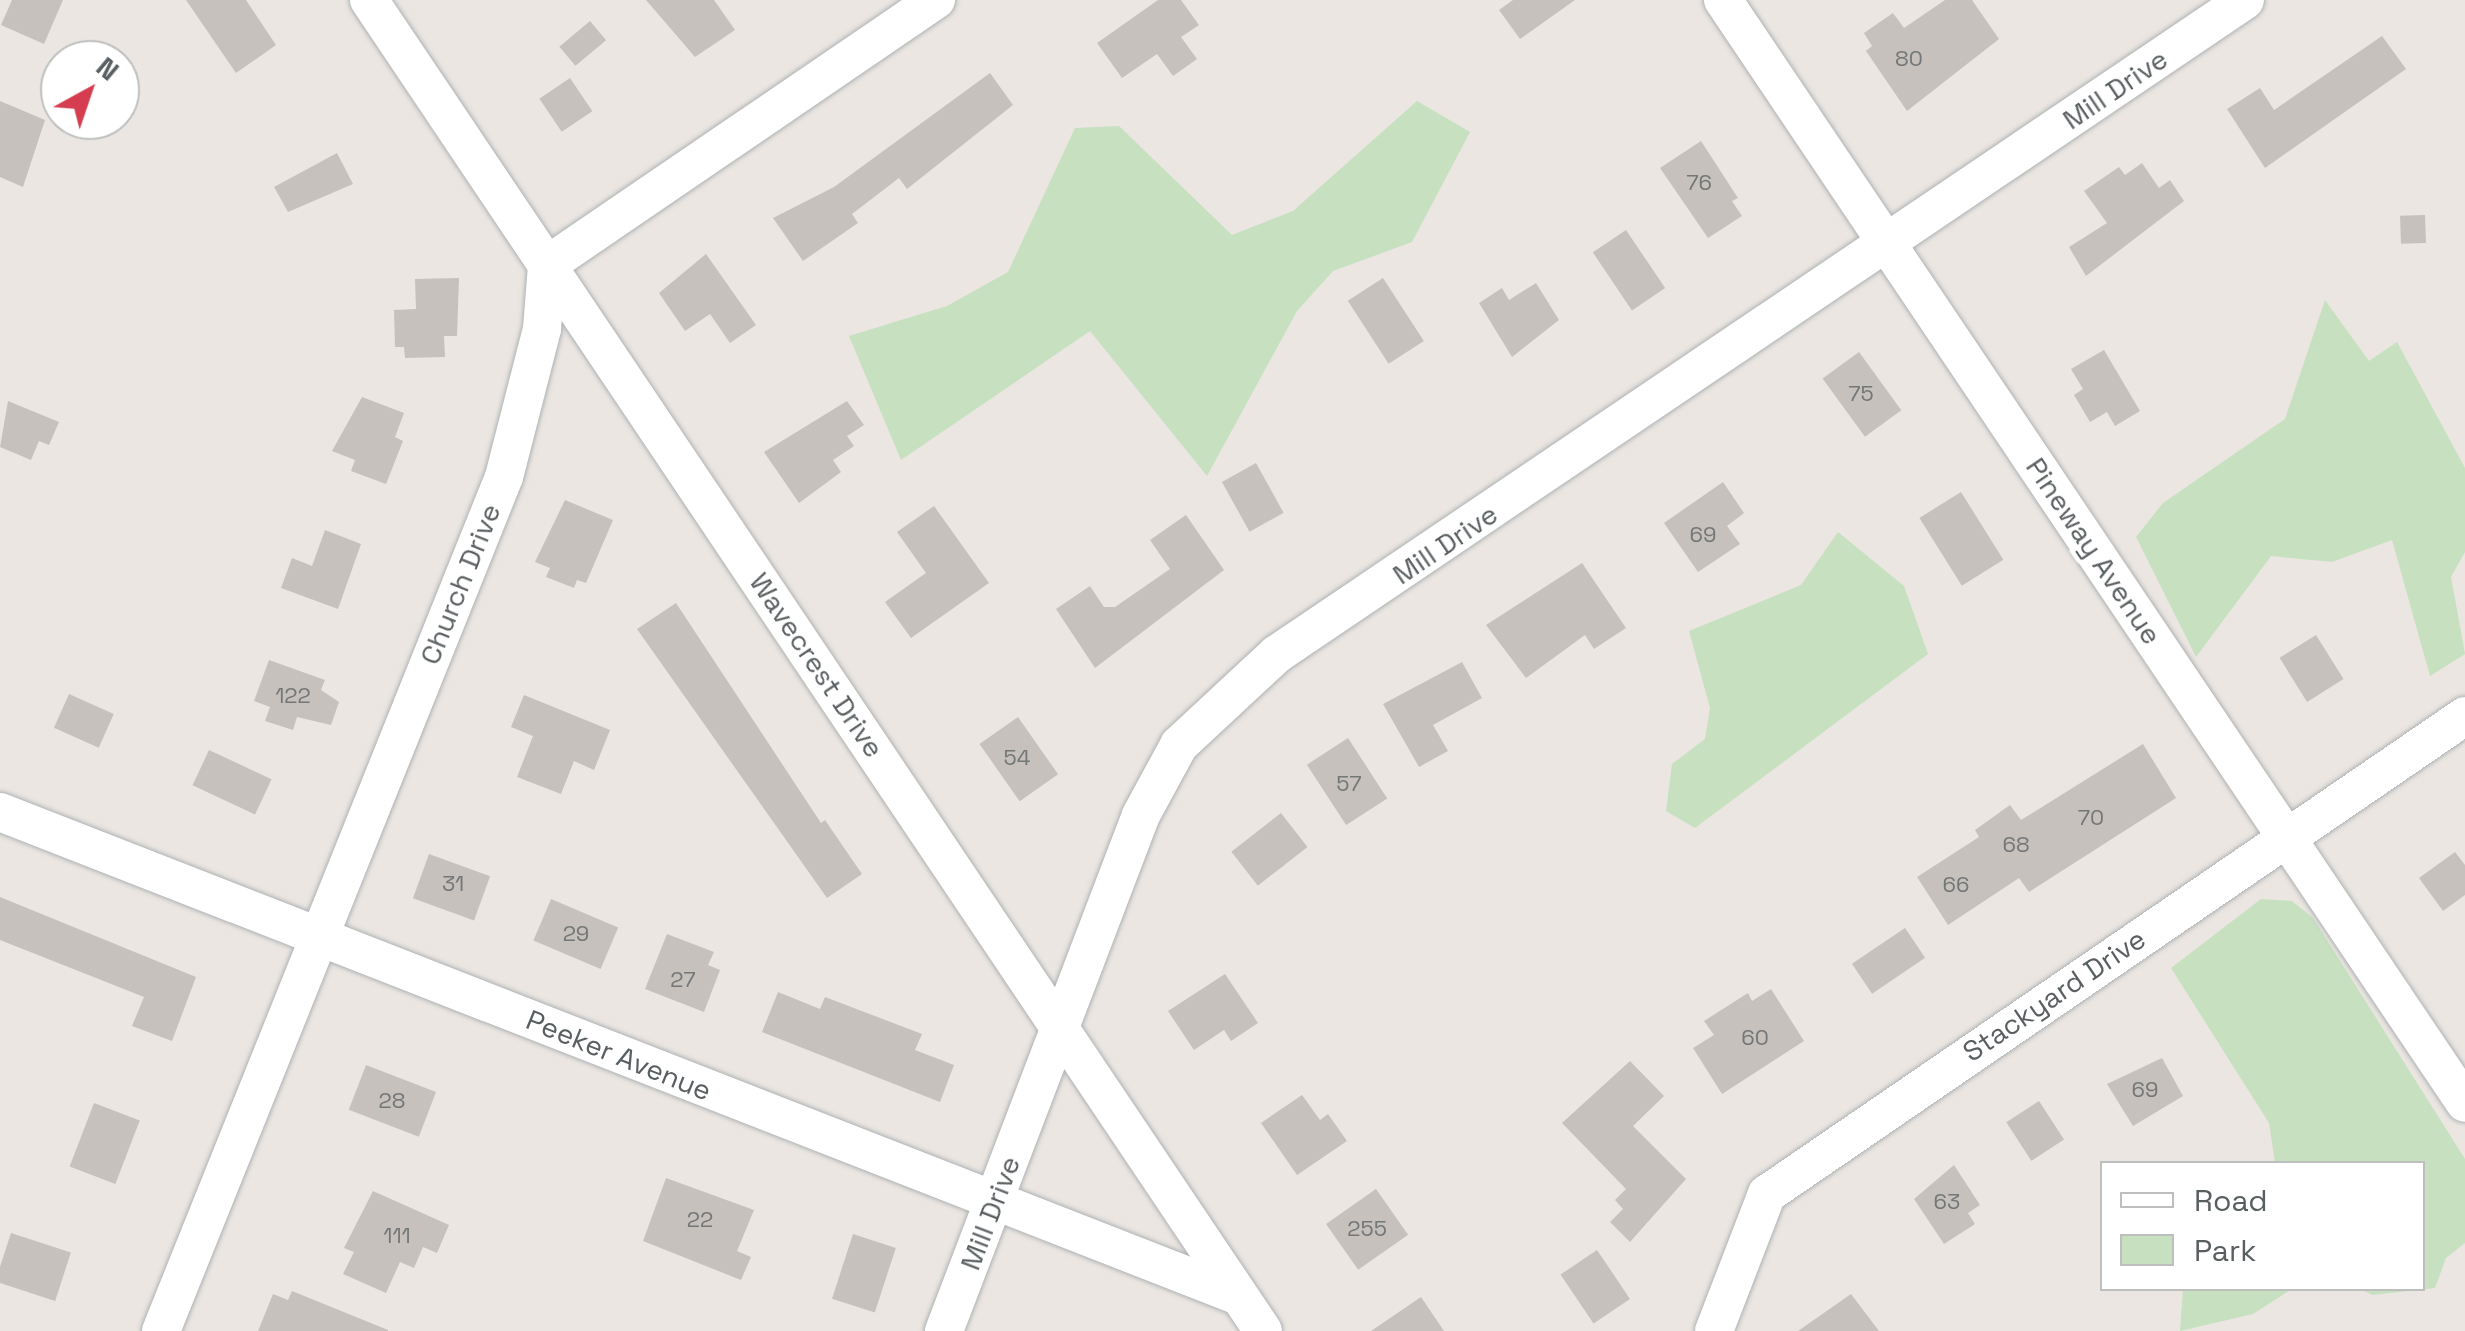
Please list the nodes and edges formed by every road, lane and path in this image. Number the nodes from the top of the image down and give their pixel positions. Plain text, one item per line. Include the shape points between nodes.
1 (369, 0) edge
2 (936, 0) edge
3 (1723, 0) edge
4 (2244, 0) edge
5 (1888, 244) junction
6 (546, 264) junction
7 (2465, 716) edge
8 (0, 812) edge
9 (2286, 837) junction
10 (316, 933) junction
11 (1061, 1025) junction
12 (2465, 1102) edge
13 (993, 1204) junction
14 (1239, 1296) junction
15 (161, 1331) edge
16 (944, 1331) edge
17 (1263, 1331) edge
18 (1714, 1331) edge

1 - 6 street, Wavecrest Drive
2 - 6 street
3 - 5 street, Pineway Avenue
4 - 5 street, Mill Drive
5 - 9 street, Pineway Avenue
5 - 11 street, Mill Drive via 1276,654 1224,700 1179,745 1141,816
6 - 10 street, Church Drive via 542,330 504,477
6 - 11 street, Wavecrest Drive
7 - 9 street, Stackyard Drive
8 - 10 street, Peeker Avenue
9 - 12 street, Pineway Avenue
9 - 18 street, Stackyard Drive via 1767,1194
10 - 13 street, Peeker Avenue
10 - 15 street, Church Drive
11 - 13 street, Mill Drive
11 - 14 street, Wavecrest Drive
13 - 14 street, Peeker Avenue
13 - 16 street, Mill Drive
14 - 17 street, Wavecrest Drive

